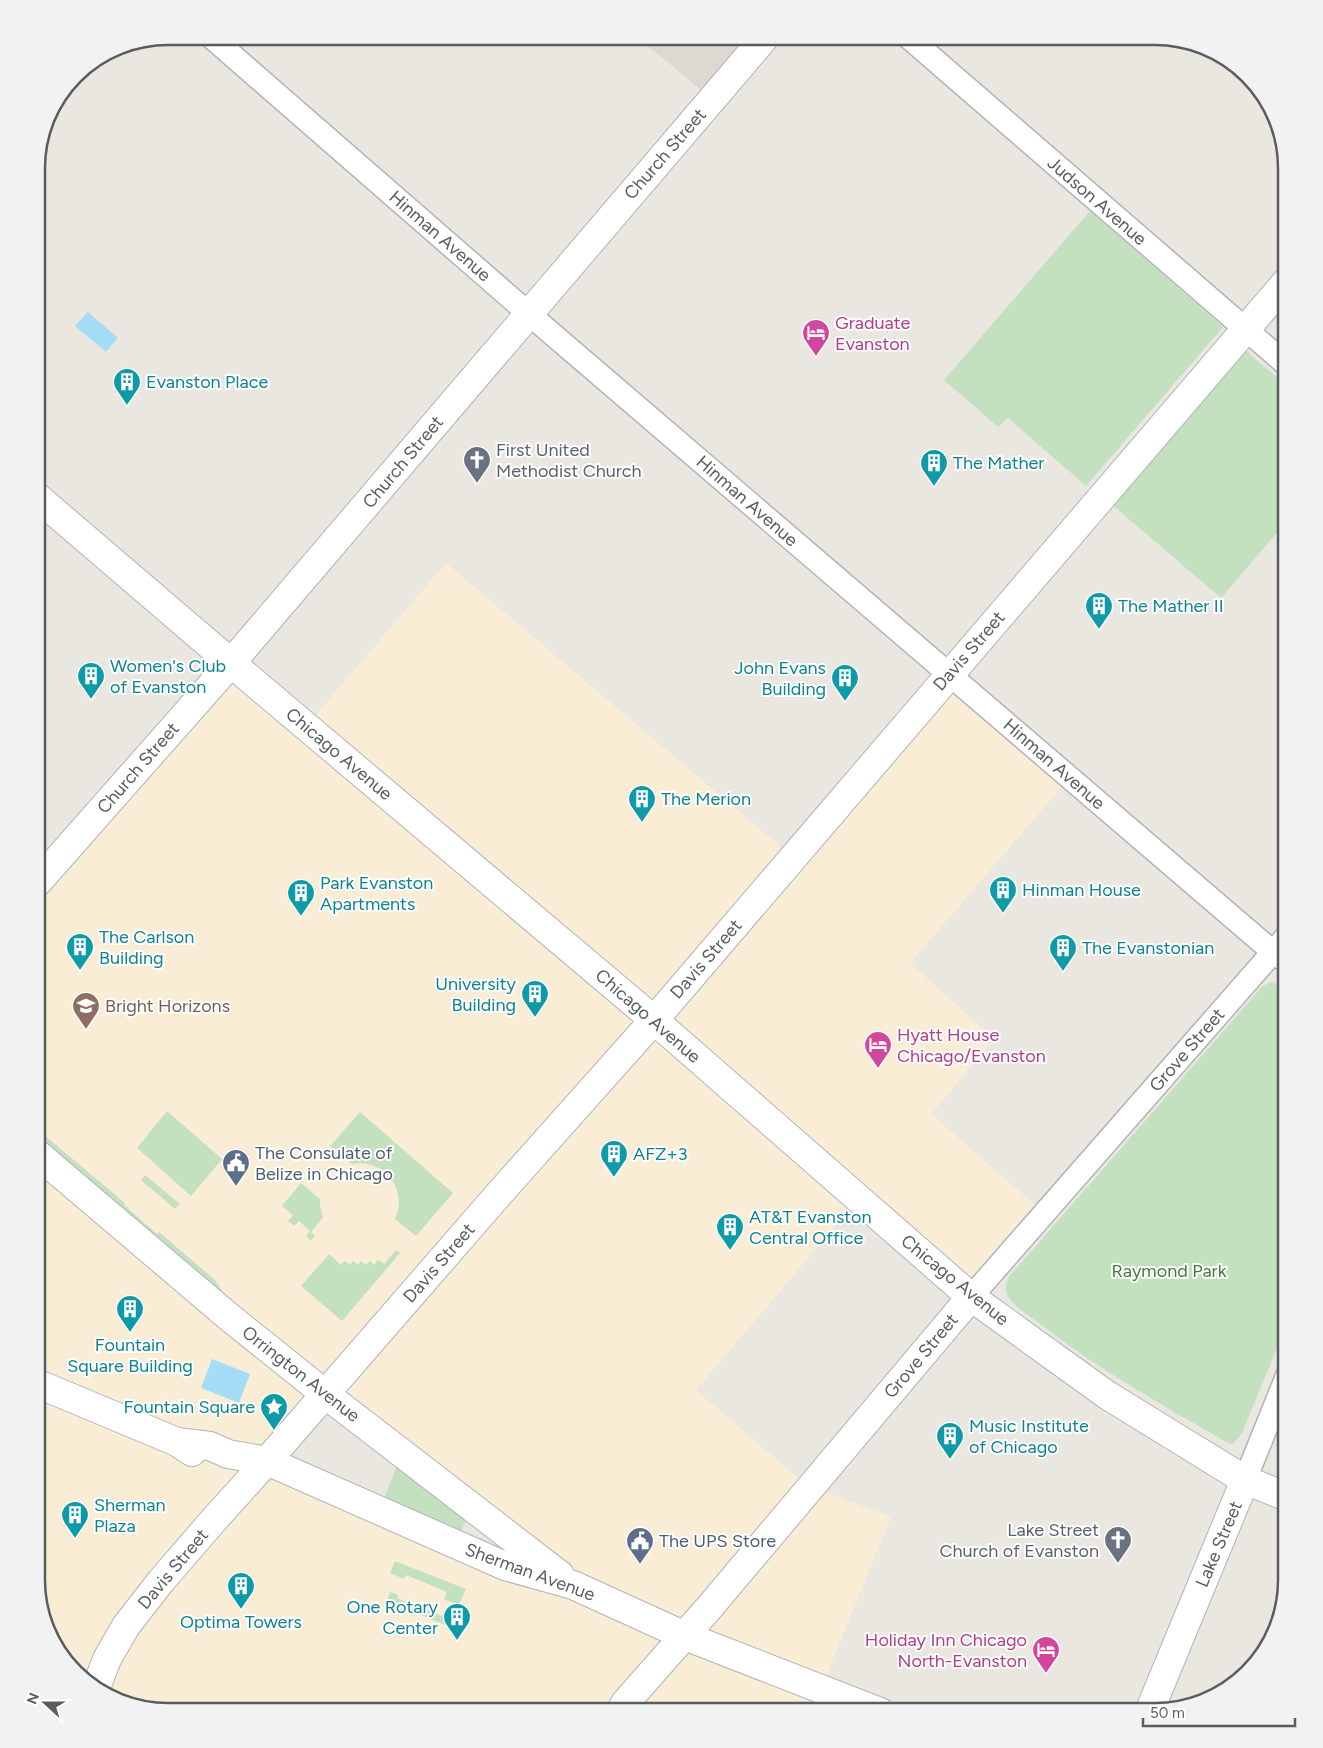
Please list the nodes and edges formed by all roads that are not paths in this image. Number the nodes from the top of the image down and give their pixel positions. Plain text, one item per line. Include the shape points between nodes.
1 (220, 45) edge
2 (758, 45) edge
3 (917, 45) edge
4 (1278, 290) edge
5 (529, 313) junction
6 (1244, 329) junction
7 (1278, 357) edge
8 (45, 504) edge
9 (231, 663) junction
10 (949, 675) junction
11 (45, 874) edge
12 (1278, 947) edge
13 (1278, 954) edge
14 (654, 1020) junction
15 (45, 1161) edge
16 (971, 1297) junction
17 (45, 1386) edge
18 (325, 1394) junction
19 (1278, 1398) edge
20 (177, 1442) junction
21 (267, 1461) junction
22 (1245, 1480) junction
23 (249, 1481) junction
24 (1278, 1493) edge
25 (574, 1585) junction
26 (684, 1636) junction
27 (99, 1681) edge
28 (625, 1703) edge
29 (857, 1703) edge
30 (1153, 1703) edge

1 - 5 street, Hinman Avenue
2 - 5 street, Church Street
3 - 6 street, Judson Avenue
4 - 6 street, Davis Street
5 - 9 street, Church Street
5 - 10 street, Hinman Avenue
6 - 7 street, Judson Avenue
6 - 10 street, Davis Street
8 - 9 street, Chicago Avenue
9 - 11 street, Church Street
9 - 14 street, Chicago Avenue
10 - 12 street, Hinman Avenue
10 - 14 street, Davis Street
13 - 16 street, Grove Street
14 - 16 street, Chicago Avenue
14 - 18 street, Davis Street
15 - 18 street, Orrington Avenue
16 - 22 street, Chicago Avenue via 1107,1395
16 - 26 street, Grove Street
17 - 20 street, Sherman Avenue
18 - 21 street, Davis Street
18 - 25 street, Orrington Avenue
19 - 22 street, Lake Street
20 - 21 street, Sherman Avenue via 210,1446 228,1454
20 - 23 street, Sherman Avenue via 197,1456
21 - 23 street, Davis Street
21 - 25 street, Sherman Avenue via 505,1566
22 - 24 street, Chicago Avenue
22 - 30 street, Lake Street
23 - 27 street, Davis Street via 126,1626
25 - 26 street, Sherman Avenue
26 - 28 street, Grove Street
26 - 29 street, Sherman Avenue

